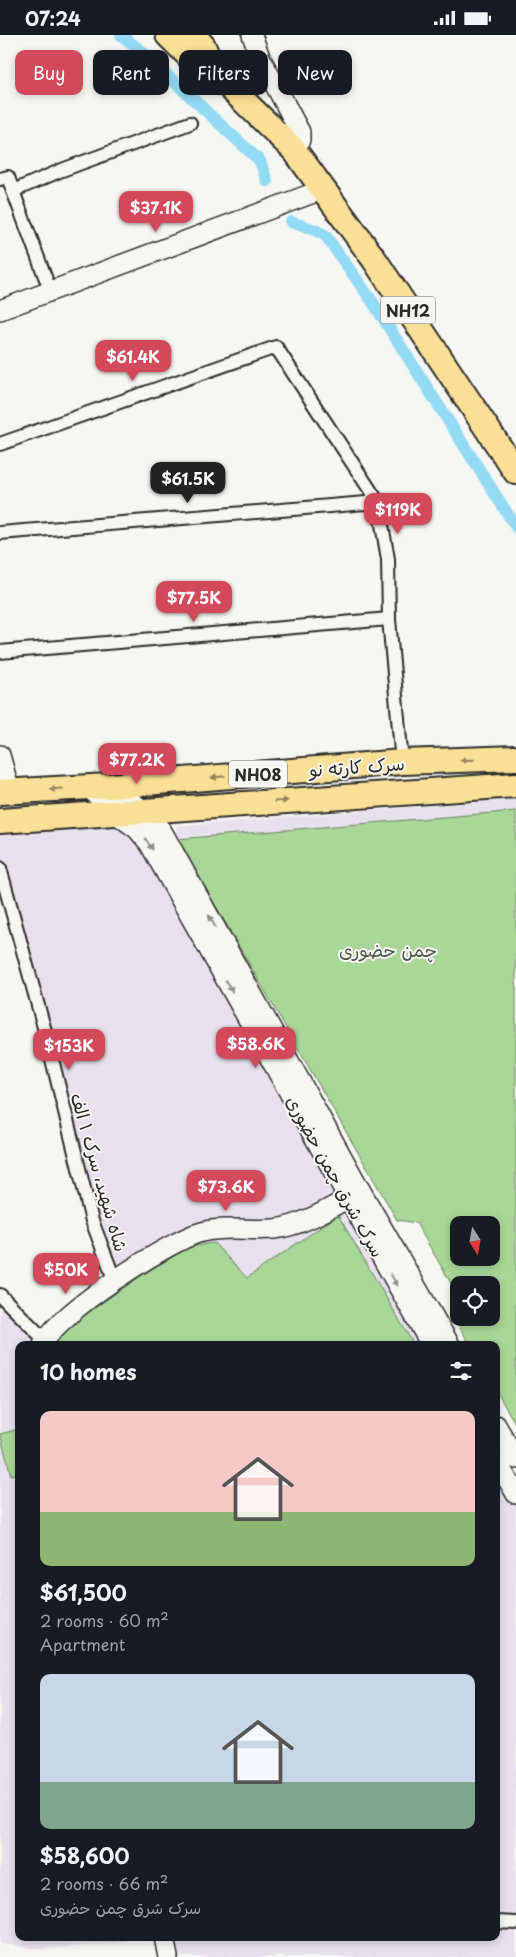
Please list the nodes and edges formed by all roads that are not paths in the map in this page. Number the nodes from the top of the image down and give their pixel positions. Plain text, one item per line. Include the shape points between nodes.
1 (168, 35) edge
2 (193, 35) edge
3 (252, 35) edge
4 (183, 50) edge
5 (205, 50) edge
6 (238, 95) edge
7 (190, 123) dead end
8 (295, 151) junction
9 (0, 179) edge
10 (324, 189) junction
11 (13, 191) junction
12 (50, 290) junction
13 (0, 310) edge
14 (0, 444) edge
15 (516, 472) edge
16 (378, 502) junction
17 (0, 533) edge
18 (389, 619) junction
19 (0, 652) edge
20 (0, 755) edge
21 (516, 758) edge
22 (402, 762) junction
23 (516, 785) edge
24 (99, 787) junction
25 (5, 792) edge
26 (145, 811) junction
27 (115, 813) junction
28 (0, 821) edge
29 (0, 868) edge
30 (354, 1194) junction
31 (115, 1281) junction
32 (0, 1295) edge
33 (43, 1341) edge
34 (45, 1341) edge
35 (429, 1341) edge
36 (447, 1341) edge
37 (500, 1432) edge
38 (516, 1459) edge
39 (500, 1467) edge
40 (516, 1495) edge
41 (500, 1921) edge
42 (516, 1923) edge
43 (165, 1941) edge
44 (168, 1957) edge

1 - 4 highway, NH12
2 - 5 highway, NH12
3 - 8 main road via 260,57 300,132
6 - 8 highway, NH12
7 - 11 street
8 - 10 highway, NH12
9 - 11 street via 8,177
10 - 12 main road
10 - 15 highway, NH12 via 378,264
11 - 12 street
12 - 13 main road
14 - 16 street via 276,347
16 - 17 street
16 - 18 street via 388,559
18 - 19 street
18 - 22 street
20 - 25 main road
21 -> 22 highway, سرک کارته نو / NH08
22 -> 24 highway, سرک کارته نو / NH08
26 -> 23 highway, سرک کارته نو / NH08
24 -> 25 highway, سرک کارته نو / NH08
24 - 26 main road
24 - 27 main road, سرک شرق چمن حضوری
26 - 27 highway, سرک کارته نو / NH08
30 -> 26 main road, سرک شرق چمن حضوری via 161,829
27 - 28 highway, سرک کارته نو / NH08
27 -> 30 main road, سرک شرق چمن حضوری via 137,829 149,843
29 - 31 street, شاه شهید، سرک ۱ الف via 92,1221
30 - 31 main road via 308,1219 276,1229 220,1229 186,1237
30 -> 35 main road, سرک شرق چمن حضوری
30 - 36 main road, سرک شرق چمن حضوری
31 - 34 main road via 66,1317
32 - 33 street
37 - 38 main road
39 - 40 main road
41 - 42 street
43 - 44 main road

